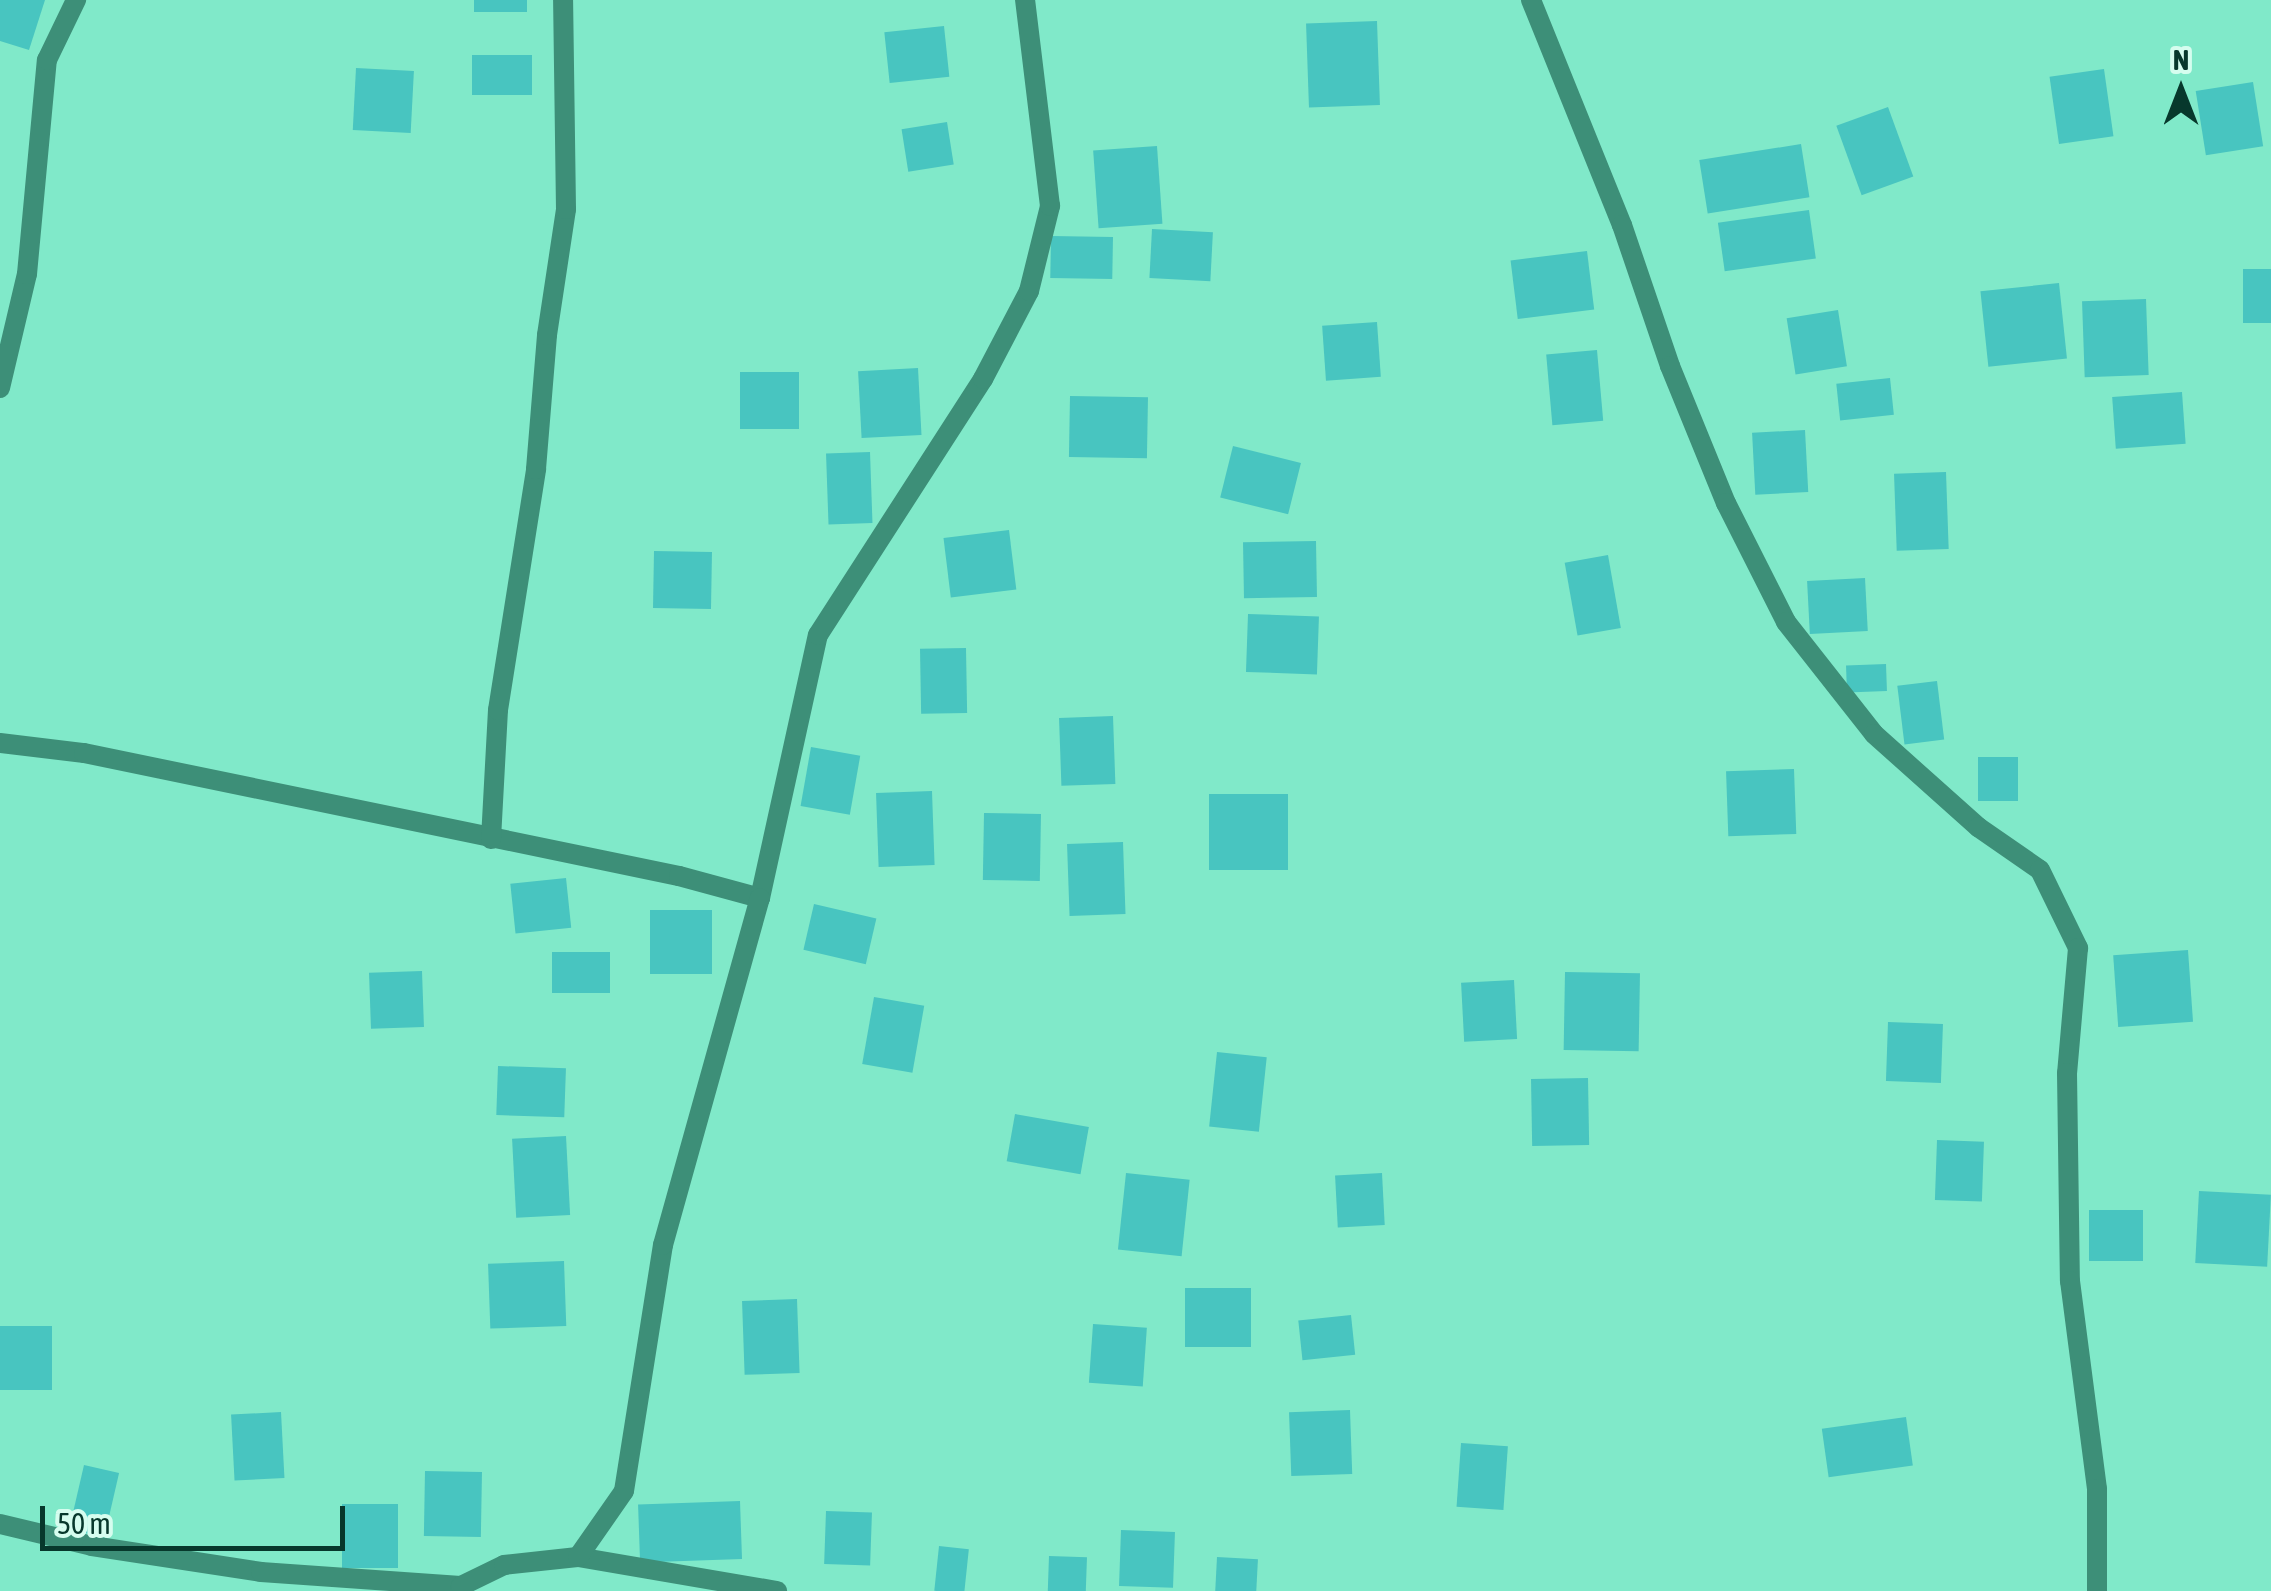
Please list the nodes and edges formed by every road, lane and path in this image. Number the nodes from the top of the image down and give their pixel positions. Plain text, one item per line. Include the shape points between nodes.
1 (76, 0) edge
2 (563, 0) edge
3 (1025, 0) edge
4 (1530, 0) edge
5 (0, 388) edge
6 (0, 744) edge
7 (491, 839) junction
8 (760, 898) junction
9 (0, 1524) edge
10 (578, 1557) junction
11 (460, 1588) edge
12 (776, 1591) edge
13 (2097, 1591) edge

1 - 5 street via 47,60 27,274
2 - 7 street via 566,209 536,469 498,710
3 - 8 street via 1050,206 1029,291 983,379 818,634
4 - 13 street via 1622,225 1670,366 1726,502 1786,622 1874,734 1978,828 2040,870 2078,948 2067,1073 2070,1281 2097,1489
6 - 7 street via 84,753
7 - 8 street
8 - 10 street via 663,1244 624,1491
9 - 11 street via 261,1572
10 - 11 street via 504,1565
10 - 12 street

